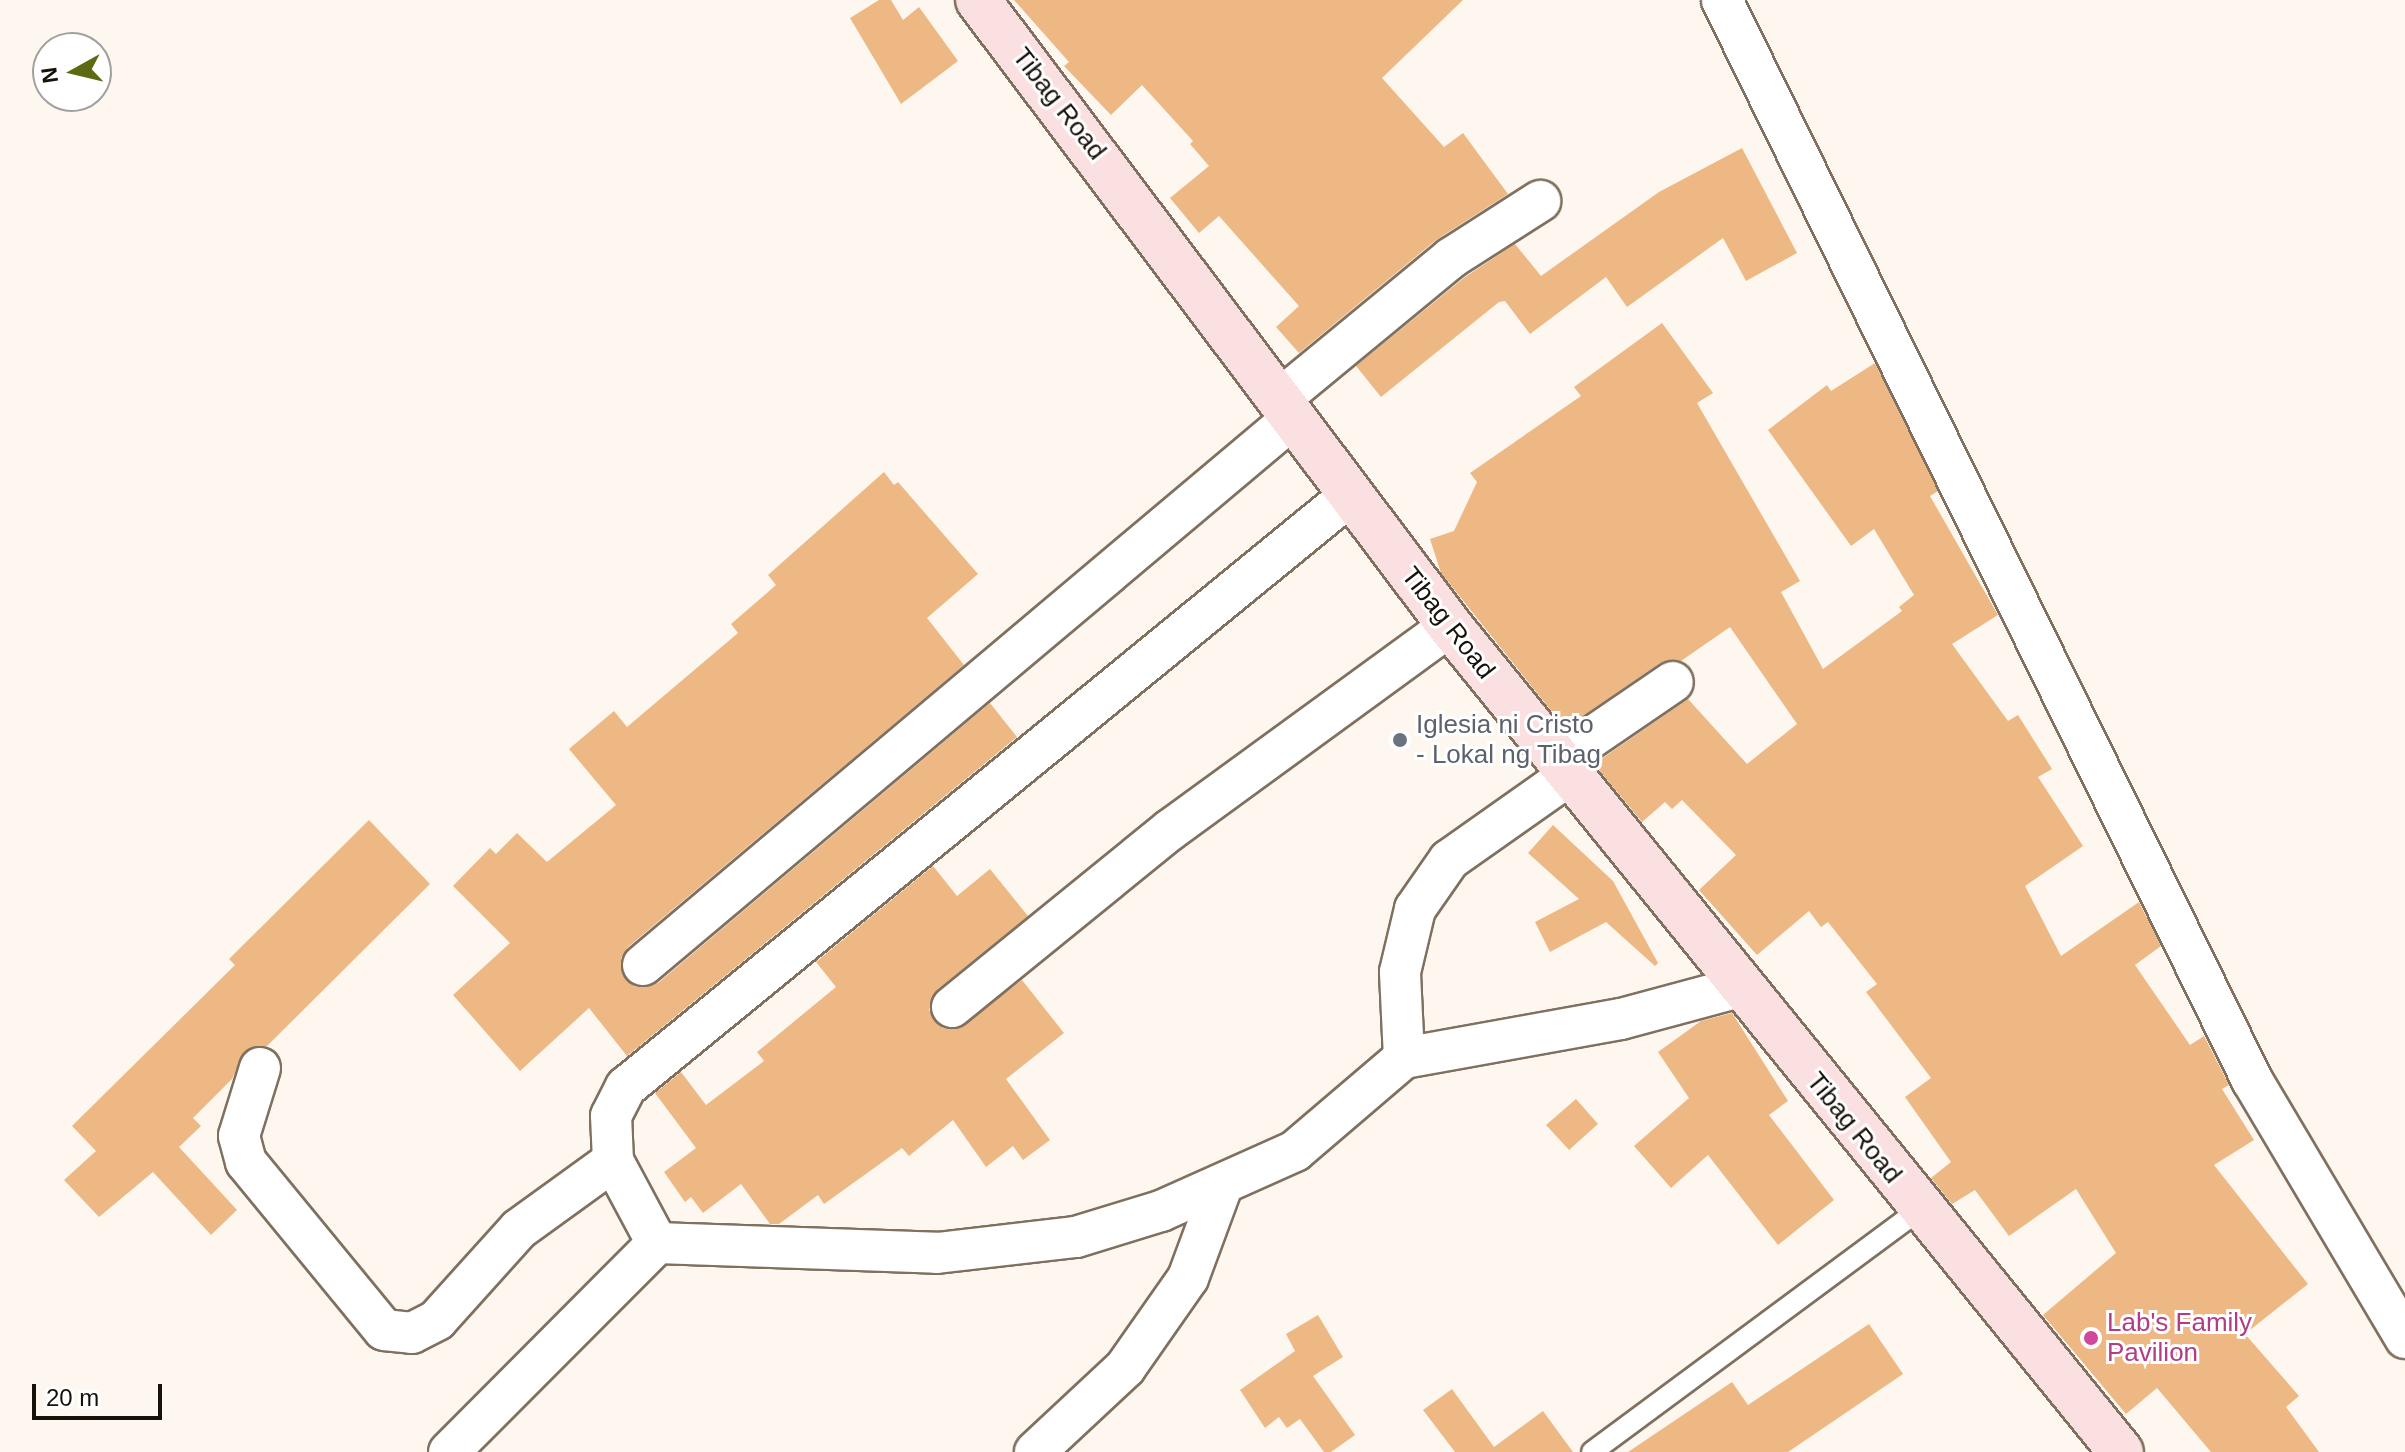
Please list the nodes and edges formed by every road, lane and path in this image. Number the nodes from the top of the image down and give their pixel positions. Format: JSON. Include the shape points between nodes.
{"nodes":[{"id":1,"x":978,"y":0,"type":"edge"},
{"id":2,"x":1722,"y":0,"type":"edge"},
{"id":3,"x":1540,"y":201,"type":"dead end"},
{"id":4,"x":1287,"y":409,"type":"junction"},
{"id":5,"x":1349,"y":496,"type":"junction"},
{"id":6,"x":1450,"y":626,"type":"junction"},
{"id":7,"x":1673,"y":682,"type":"dead end"},
{"id":8,"x":1564,"y":767,"type":"junction"},
{"id":9,"x":643,"y":965,"type":"dead end"},
{"id":10,"x":1740,"y":987,"type":"junction"},
{"id":11,"x":952,"y":1007,"type":"dead end"},
{"id":12,"x":1404,"y":1058,"type":"junction"},
{"id":13,"x":260,"y":1068,"type":"dead end"},
{"id":14,"x":613,"y":1161,"type":"junction"},
{"id":15,"x":1222,"y":1186,"type":"junction"},
{"id":16,"x":1920,"y":1209,"type":"junction"},
{"id":17,"x":657,"y":1243,"type":"junction"},
{"id":18,"x":2405,"y":1338,"type":"edge"},
{"id":19,"x":449,"y":1452,"type":"edge"},
{"id":20,"x":1035,"y":1452,"type":"edge"},
{"id":21,"x":1592,"y":1452,"type":"edge"},
{"id":22,"x":2121,"y":1452,"type":"edge"}],
"edges":[{"from":1,"to":4,"type":"street","name":"Tibag Road"},
{"from":2,"to":18,"type":"street","via":[[2252,1080]]},
{"from":3,"to":4,"type":"street","via":[[1440,267]]},
{"from":4,"to":5,"type":"street","name":"Tibag Road"},
{"from":4,"to":9,"type":"street"},
{"from":5,"to":6,"type":"street","name":"Tibag Road"},
{"from":5,"to":14,"type":"street","via":[[626,1087],[611,1116]]},
{"from":6,"to":8,"type":"street","name":"Tibag Road"},
{"from":6,"to":11,"type":"street","via":[[1170,830]]},
{"from":7,"to":8,"type":"street"},
{"from":8,"to":10,"type":"street","name":"Tibag Road"},
{"from":8,"to":12,"type":"street","via":[[1449,860],[1415,909],[1400,972]]},
{"from":10,"to":12,"type":"street","via":[[1621,1019]]},
{"from":10,"to":16,"type":"street","name":"Tibag Road"},
{"from":12,"to":15,"type":"street","via":[[1295,1151]]},
{"from":13,"to":14,"type":"street","via":[[239,1136],[246,1162],[384,1330],[412,1333],[437,1320],[519,1229]]},
{"from":14,"to":17,"type":"street"},
{"from":15,"to":17,"type":"street","via":[[1076,1237],[937,1253]]},
{"from":15,"to":20,"type":"street","via":[[1188,1278],[1125,1368]]},
{"from":16,"to":21,"type":"lane"},
{"from":16,"to":22,"type":"street","name":"Tibag Road"},
{"from":17,"to":19,"type":"street"}]}
